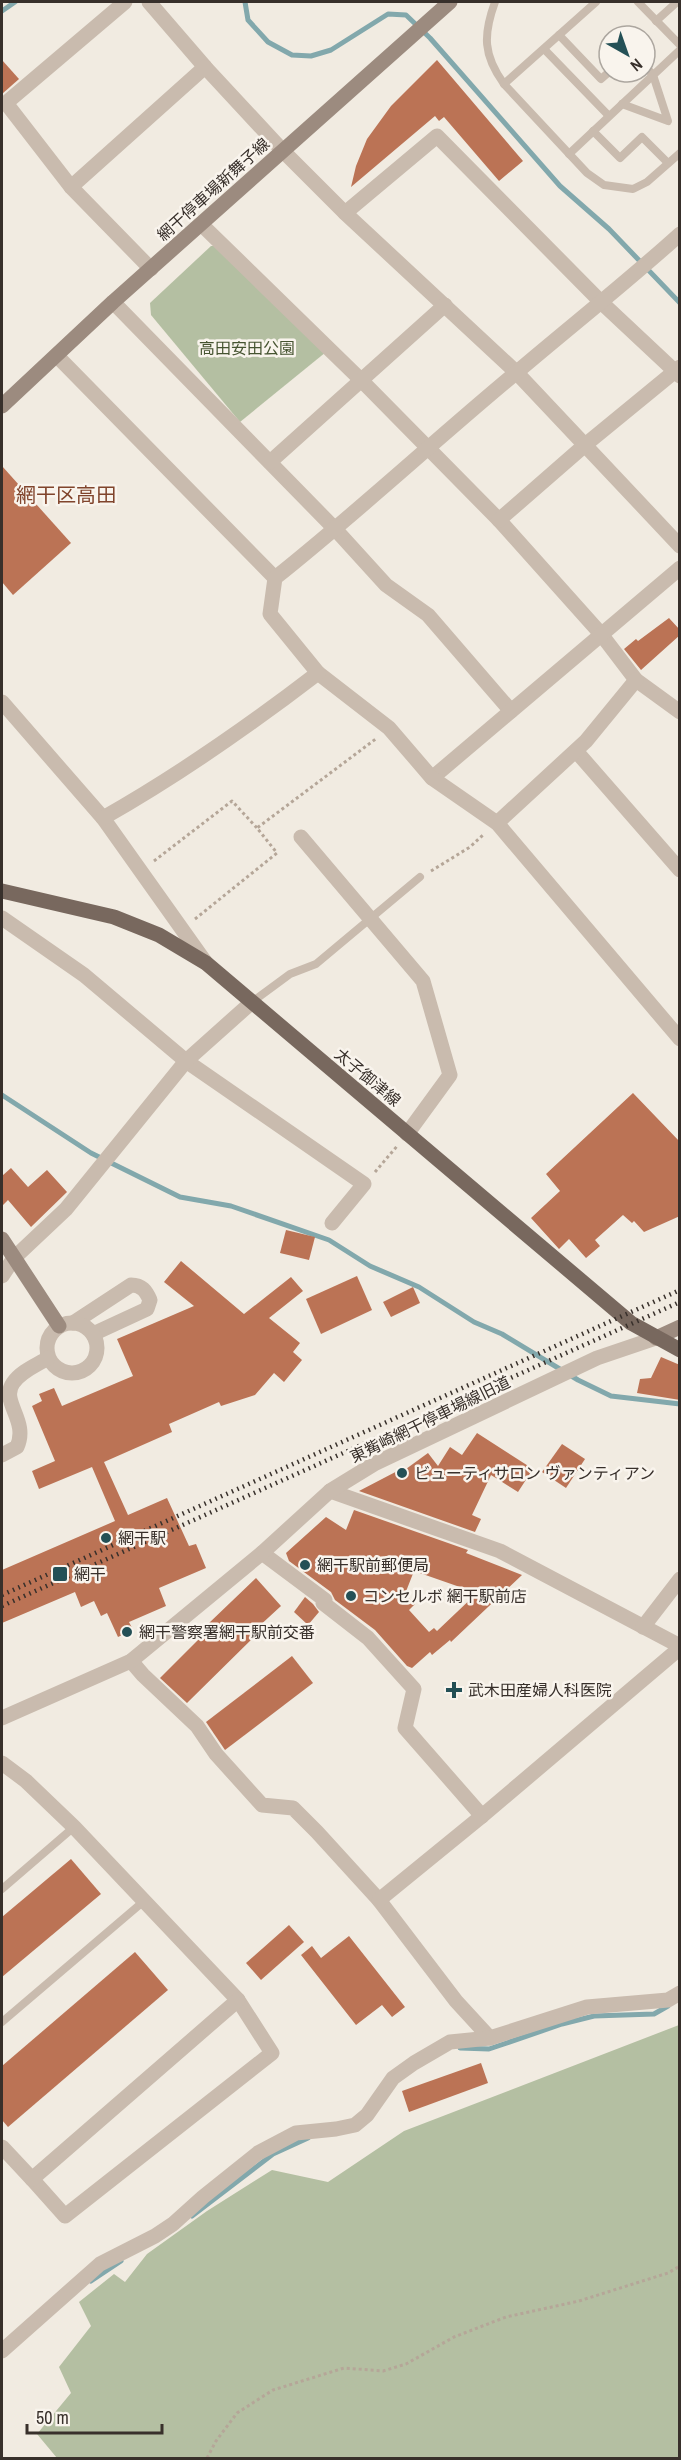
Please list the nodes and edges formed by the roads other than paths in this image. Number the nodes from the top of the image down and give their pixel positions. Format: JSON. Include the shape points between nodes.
{"nodes":[{"id":1,"x":125,"y":2,"type":"edge"},
{"id":2,"x":149,"y":2,"type":"edge"},
{"id":3,"x":450,"y":2,"type":"edge"},
{"id":4,"x":495,"y":2,"type":"edge"},
{"id":5,"x":596,"y":2,"type":"edge"},
{"id":6,"x":638,"y":2,"type":"edge"},
{"id":7,"x":677,"y":2,"type":"edge"},
{"id":8,"x":656,"y":21,"type":"junction"},
{"id":9,"x":558,"y":35,"type":"junction"},
{"id":10,"x":680,"y":45,"type":"edge"},
{"id":11,"x":543,"y":49,"type":"junction"},
{"id":12,"x":680,"y":50,"type":"edge"},
{"id":13,"x":205,"y":67,"type":"junction"},
{"id":14,"x":657,"y":71,"type":"edge"},
{"id":15,"x":597,"y":75,"type":"edge"},
{"id":16,"x":504,"y":84,"type":"junction"},
{"id":17,"x":643,"y":84,"type":"edge"},
{"id":18,"x":656,"y":84,"type":"edge"},
{"id":19,"x":622,"y":104,"type":"junction"},
{"id":20,"x":609,"y":116,"type":"junction"},
{"id":21,"x":593,"y":131,"type":"junction"},
{"id":22,"x":283,"y":151,"type":"junction"},
{"id":23,"x":680,"y":153,"type":"edge"},
{"id":24,"x":569,"y":154,"type":"junction"},
{"id":25,"x":668,"y":163,"type":"junction"},
{"id":26,"x":71,"y":187,"type":"junction"},
{"id":27,"x":345,"y":213,"type":"junction"},
{"id":28,"x":202,"y":225,"type":"junction"},
{"id":29,"x":680,"y":234,"type":"edge"},
{"id":30,"x":151,"y":269,"type":"junction"},
{"id":31,"x":114,"y":303,"type":"junction"},
{"id":32,"x":602,"y":303,"type":"junction"},
{"id":33,"x":445,"y":305,"type":"junction"},
{"id":34,"x":57,"y":356,"type":"junction"},
{"id":35,"x":516,"y":372,"type":"junction"},
{"id":36,"x":678,"y":372,"type":"edge"},
{"id":37,"x":361,"y":380,"type":"junction"},
{"id":38,"x":2,"y":406,"type":"edge"},
{"id":39,"x":585,"y":445,"type":"junction"},
{"id":40,"x":428,"y":449,"type":"junction"},
{"id":41,"x":270,"y":462,"type":"junction"},
{"id":42,"x":499,"y":520,"type":"junction"},
{"id":43,"x":336,"y":530,"type":"junction"},
{"id":44,"x":680,"y":546,"type":"edge"},
{"id":45,"x":680,"y":568,"type":"edge"},
{"id":46,"x":274,"y":579,"type":"junction"},
{"id":47,"x":601,"y":634,"type":"junction"},
{"id":48,"x":318,"y":672,"type":"junction"},
{"id":49,"x":636,"y":680,"type":"junction"},
{"id":50,"x":2,"y":702,"type":"edge"},
{"id":51,"x":511,"y":711,"type":"junction"},
{"id":52,"x":680,"y":712,"type":"edge"},
{"id":53,"x":576,"y":751,"type":"junction"},
{"id":54,"x":432,"y":778,"type":"junction"},
{"id":55,"x":103,"y":818,"type":"junction"},
{"id":56,"x":496,"y":823,"type":"junction"},
{"id":57,"x":301,"y":837,"type":"dead end"},
{"id":58,"x":680,"y":870,"type":"edge"},
{"id":59,"x":420,"y":877,"type":"road end"},
{"id":60,"x":2,"y":891,"type":"edge"},
{"id":61,"x":2,"y":918,"type":"edge"},
{"id":62,"x":370,"y":920,"type":"junction"},
{"id":63,"x":206,"y":963,"type":"junction"},
{"id":64,"x":252,"y":1002,"type":"junction"},
{"id":65,"x":680,"y":1039,"type":"edge"},
{"id":66,"x":186,"y":1061,"type":"junction"},
{"id":67,"x":407,"y":1134,"type":"junction"},
{"id":68,"x":332,"y":1223,"type":"dead end"},
{"id":69,"x":2,"y":1239,"type":"edge"},
{"id":70,"x":14,"y":1258,"type":"junction"},
{"id":71,"x":2,"y":1276,"type":"edge"},
{"id":72,"x":66,"y":1324,"type":"junction"},
{"id":73,"x":680,"y":1327,"type":"edge"},
{"id":74,"x":93,"y":1334,"type":"junction"},
{"id":75,"x":656,"y":1338,"type":"junction"},
{"id":76,"x":680,"y":1350,"type":"edge"},
{"id":77,"x":48,"y":1358,"type":"junction"},
{"id":78,"x":2,"y":1455,"type":"edge"},
{"id":79,"x":330,"y":1491,"type":"junction"},
{"id":80,"x":262,"y":1553,"type":"junction"},
{"id":81,"x":680,"y":1579,"type":"edge"},
{"id":82,"x":643,"y":1628,"type":"junction"},
{"id":83,"x":680,"y":1647,"type":"edge"},
{"id":84,"x":131,"y":1661,"type":"junction"},
{"id":85,"x":2,"y":1718,"type":"edge"},
{"id":86,"x":2,"y":1763,"type":"edge"},
{"id":87,"x":482,"y":1816,"type":"junction"},
{"id":88,"x":74,"y":1827,"type":"junction"},
{"id":89,"x":2,"y":1889,"type":"edge"},
{"id":90,"x":379,"y":1900,"type":"junction"},
{"id":91,"x":144,"y":1901,"type":"junction"},
{"id":92,"x":680,"y":1993,"type":"edge"},
{"id":93,"x":238,"y":2000,"type":"junction"},
{"id":94,"x":2,"y":2022,"type":"edge"},
{"id":95,"x":490,"y":2038,"type":"junction"},
{"id":96,"x":2,"y":2147,"type":"edge"},
{"id":97,"x":33,"y":2180,"type":"junction"},
{"id":98,"x":4,"y":2344,"type":"edge"}],
"edges":[{"from":1,"to":26,"type":"street","via":[[6,104]]},
{"from":2,"to":13,"type":"street"},
{"from":3,"to":22,"type":"main road","name":"網干停車場新舞子線"},
{"from":4,"to":16,"type":"lane","via":[[486,40],[489,59]]},
{"from":5,"to":9,"type":"lane"},
{"from":6,"to":8,"type":"lane"},
{"from":7,"to":8,"type":"lane"},
{"from":8,"to":10,"type":"lane"},
{"from":9,"to":11,"type":"lane"},
{"from":9,"to":15,"type":"lane"},
{"from":11,"to":16,"type":"lane"},
{"from":11,"to":20,"type":"lane"},
{"from":12,"to":14,"type":"lane"},
{"from":13,"to":22,"type":"street"},
{"from":13,"to":26,"type":"street"},
{"from":16,"to":24,"type":"lane"},
{"from":17,"to":19,"type":"lane"},
{"from":18,"to":19,"type":"lane","via":[[668,122]]},
{"from":19,"to":20,"type":"lane"},
{"from":20,"to":21,"type":"lane"},
{"from":21,"to":24,"type":"lane"},
{"from":21,"to":25,"type":"lane","via":[[620,158],[642,137]]},
{"from":22,"to":27,"type":"street"},
{"from":22,"to":28,"type":"main road","name":"網干停車場新舞子線"},
{"from":23,"to":25,"type":"lane"},
{"from":24,"to":25,"type":"lane","via":[[604,185],[633,189]]},
{"from":26,"to":30,"type":"street"},
{"from":27,"to":32,"type":"street","via":[[437,136]]},
{"from":27,"to":33,"type":"street"},
{"from":28,"to":30,"type":"main road","name":"網干停車場新舞子線"},
{"from":28,"to":37,"type":"street"},
{"from":29,"to":32,"type":"street"},
{"from":30,"to":31,"type":"main road","name":"網干停車場新舞子線"},
{"from":31,"to":34,"type":"main road","name":"網干停車場新舞子線"},
{"from":31,"to":41,"type":"street"},
{"from":32,"to":35,"type":"street"},
{"from":32,"to":36,"type":"street"},
{"from":33,"to":35,"type":"street"},
{"from":33,"to":37,"type":"street"},
{"from":34,"to":38,"type":"main road","name":"網干停車場新舞子線"},
{"from":34,"to":46,"type":"street"},
{"from":35,"to":39,"type":"street"},
{"from":35,"to":40,"type":"street"},
{"from":36,"to":39,"type":"street"},
{"from":37,"to":40,"type":"street"},
{"from":37,"to":41,"type":"street"},
{"from":39,"to":42,"type":"street"},
{"from":39,"to":44,"type":"street"},
{"from":40,"to":42,"type":"street"},
{"from":40,"to":43,"type":"street"},
{"from":41,"to":43,"type":"street"},
{"from":42,"to":47,"type":"street"},
{"from":43,"to":46,"type":"street"},
{"from":43,"to":51,"type":"street","via":[[386,585],[428,615]]},
{"from":45,"to":47,"type":"street"},
{"from":46,"to":48,"type":"street","via":[[270,614]]},
{"from":47,"to":49,"type":"street"},
{"from":47,"to":51,"type":"street"},
{"from":48,"to":54,"type":"street","via":[[389,729]]},
{"from":48,"to":55,"type":"street","via":[[247,728]]},
{"from":49,"to":52,"type":"street"},
{"from":49,"to":53,"type":"street"},
{"from":50,"to":55,"type":"street"},
{"from":51,"to":54,"type":"street"},
{"from":53,"to":56,"type":"street"},
{"from":53,"to":58,"type":"street"},
{"from":54,"to":56,"type":"street"},
{"from":55,"to":63,"type":"street"},
{"from":56,"to":65,"type":"street"},
{"from":57,"to":62,"type":"street"},
{"from":59,"to":62,"type":"lane"},
{"from":60,"to":63,"type":"main road","name":"太子御津線","via":[[114,916],[159,935]]},
{"from":61,"to":66,"type":"street","via":[[84,975]]},
{"from":62,"to":64,"type":"lane","via":[[316,964],[290,974]]},
{"from":62,"to":67,"type":"street","via":[[423,981],[450,1074]]},
{"from":63,"to":64,"type":"main road","name":"太子御津線"},
{"from":64,"to":66,"type":"street"},
{"from":64,"to":67,"type":"main road","name":"太子御津線"},
{"from":66,"to":68,"type":"street","via":[[364,1184]]},
{"from":66,"to":70,"type":"street","via":[[66,1209]]},
{"from":67,"to":75,"type":"main road","name":"太子御津線","via":[[631,1323]]},
{"from":69,"to":70,"type":"main road"},
{"from":70,"to":71,"type":"street"},
{"from":70,"to":72,"type":"main road"},
{"from":72,"to":74,"type":"street","via":[[87,1328]]},
{"from":72,"to":74,"type":"street","via":[[131,1286],[145,1290],[150,1300],[147,1309]]},
{"from":72,"to":77,"type":"street","via":[[49,1336]]},
{"from":73,"to":75,"type":"main road"},
{"from":74,"to":77,"type":"street","via":[[95,1358],[84,1370],[60,1370]]},
{"from":75,"to":76,"type":"main road","name":"太子御津線"},
{"from":75,"to":79,"type":"street","name":"東觜崎網干停車場線旧道","via":[[597,1358],[374,1464]]},
{"from":77,"to":78,"type":"street","via":[[12,1384],[10,1398],[22,1437],[17,1447]]},
{"from":79,"to":80,"type":"street","name":"東觜崎網干停車場線旧道"},
{"from":79,"to":82,"type":"street","via":[[500,1551]]},
{"from":80,"to":84,"type":"street","name":"東觜崎網干停車場線旧道"},
{"from":80,"to":87,"type":"street","via":[[368,1638],[414,1689],[405,1728]]},
{"from":81,"to":82,"type":"street"},
{"from":82,"to":83,"type":"street"},
{"from":83,"to":87,"type":"street"},
{"from":84,"to":85,"type":"street","name":"東觜崎網干停車場線旧道"},
{"from":84,"to":90,"type":"street","via":[[197,1726],[216,1754],[262,1805],[293,1808]]},
{"from":86,"to":88,"type":"street"},
{"from":87,"to":90,"type":"street"},
{"from":88,"to":89,"type":"lane"},
{"from":88,"to":91,"type":"street"},
{"from":90,"to":95,"type":"street","via":[[456,2001]]},
{"from":91,"to":93,"type":"street"},
{"from":91,"to":94,"type":"lane"},
{"from":92,"to":95,"type":"street","via":[[669,2000],[587,2007]]},
{"from":93,"to":97,"type":"street"},
{"from":93,"to":97,"type":"street","via":[[272,2053],[66,2216]]},
{"from":95,"to":98,"type":"street","via":[[450,2042],[414,2063],[393,2078],[367,2115],[355,2124],[296,2133],[258,2153],[173,2224],[100,2264]]},
{"from":96,"to":97,"type":"street"}]}
